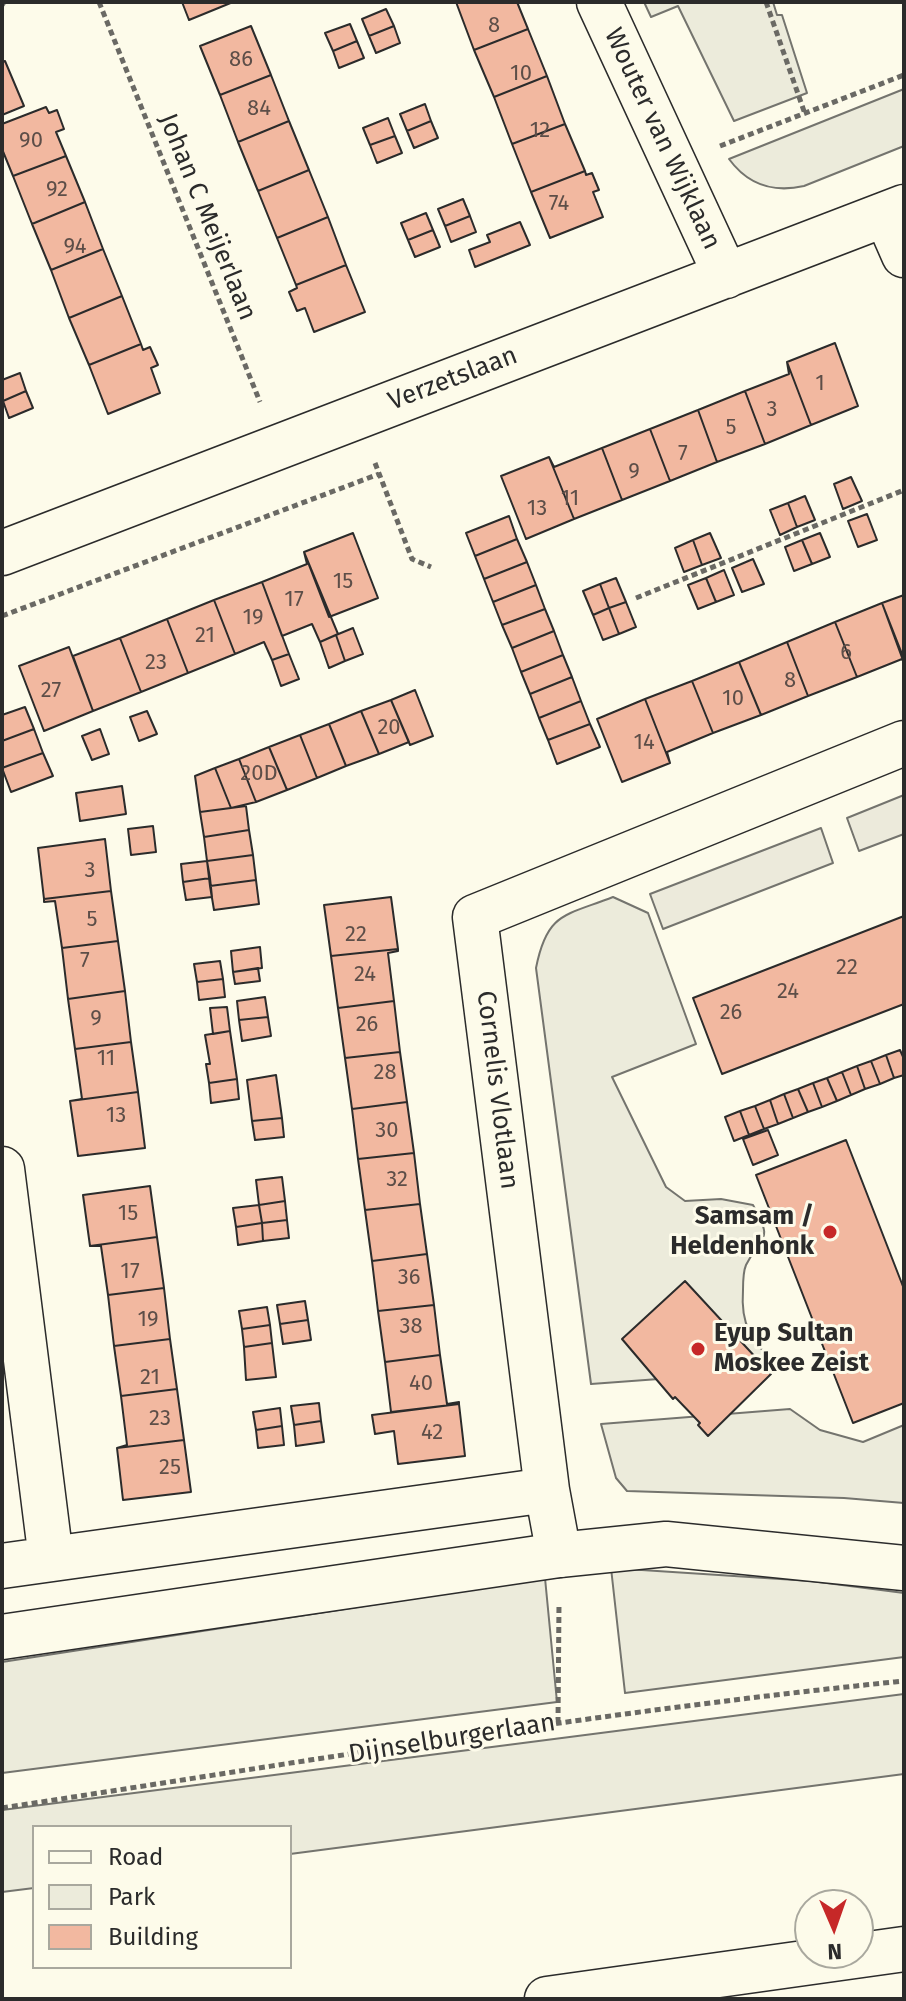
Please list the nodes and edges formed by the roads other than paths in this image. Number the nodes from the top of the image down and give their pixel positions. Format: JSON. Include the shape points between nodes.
{"nodes":[{"id":1,"x":599,"y":2,"type":"edge"},
{"id":2,"x":895,"y":210,"type":"edge"},
{"id":3,"x":904,"y":255,"type":"edge"},
{"id":4,"x":726,"y":276,"type":"junction"},
{"id":5,"x":2,"y":553,"type":"edge"},
{"id":6,"x":904,"y":743,"type":"edge"},
{"id":7,"x":2,"y":1169,"type":"edge"},
{"id":8,"x":547,"y":1490,"type":"junction"},
{"id":9,"x":559,"y":1555,"type":"junction"},
{"id":10,"x":51,"y":1559,"type":"junction"},
{"id":11,"x":2,"y":1566,"type":"edge"},
{"id":12,"x":904,"y":1568,"type":"edge"},
{"id":13,"x":2,"y":1637,"type":"edge"},
{"id":14,"x":904,"y":1949,"type":"edge"},
{"id":15,"x":547,"y":1999,"type":"edge"}],
"edges":[{"from":1,"to":4,"type":"main road","name":"Wouter van Wijklaan"},
{"from":2,"to":3,"type":"main road"},
{"from":2,"to":4,"type":"main road","name":"Verzetslaan"},
{"from":4,"to":5,"type":"main road","name":"Verzetslaan"},
{"from":6,"to":8,"type":"main road","name":"Cornelis Vlotlaan","via":[[475,917]]},
{"from":7,"to":10,"type":"main road"},
{"from":8,"to":9,"type":"main road","name":"Cornelis Vlotlaan"},
{"from":8,"to":10,"type":"main road"},
{"from":9,"to":12,"type":"main road","via":[[666,1544]]},
{"from":9,"to":13,"type":"main road"},
{"from":10,"to":11,"type":"main road"},
{"from":14,"to":15,"type":"main road"}]}
